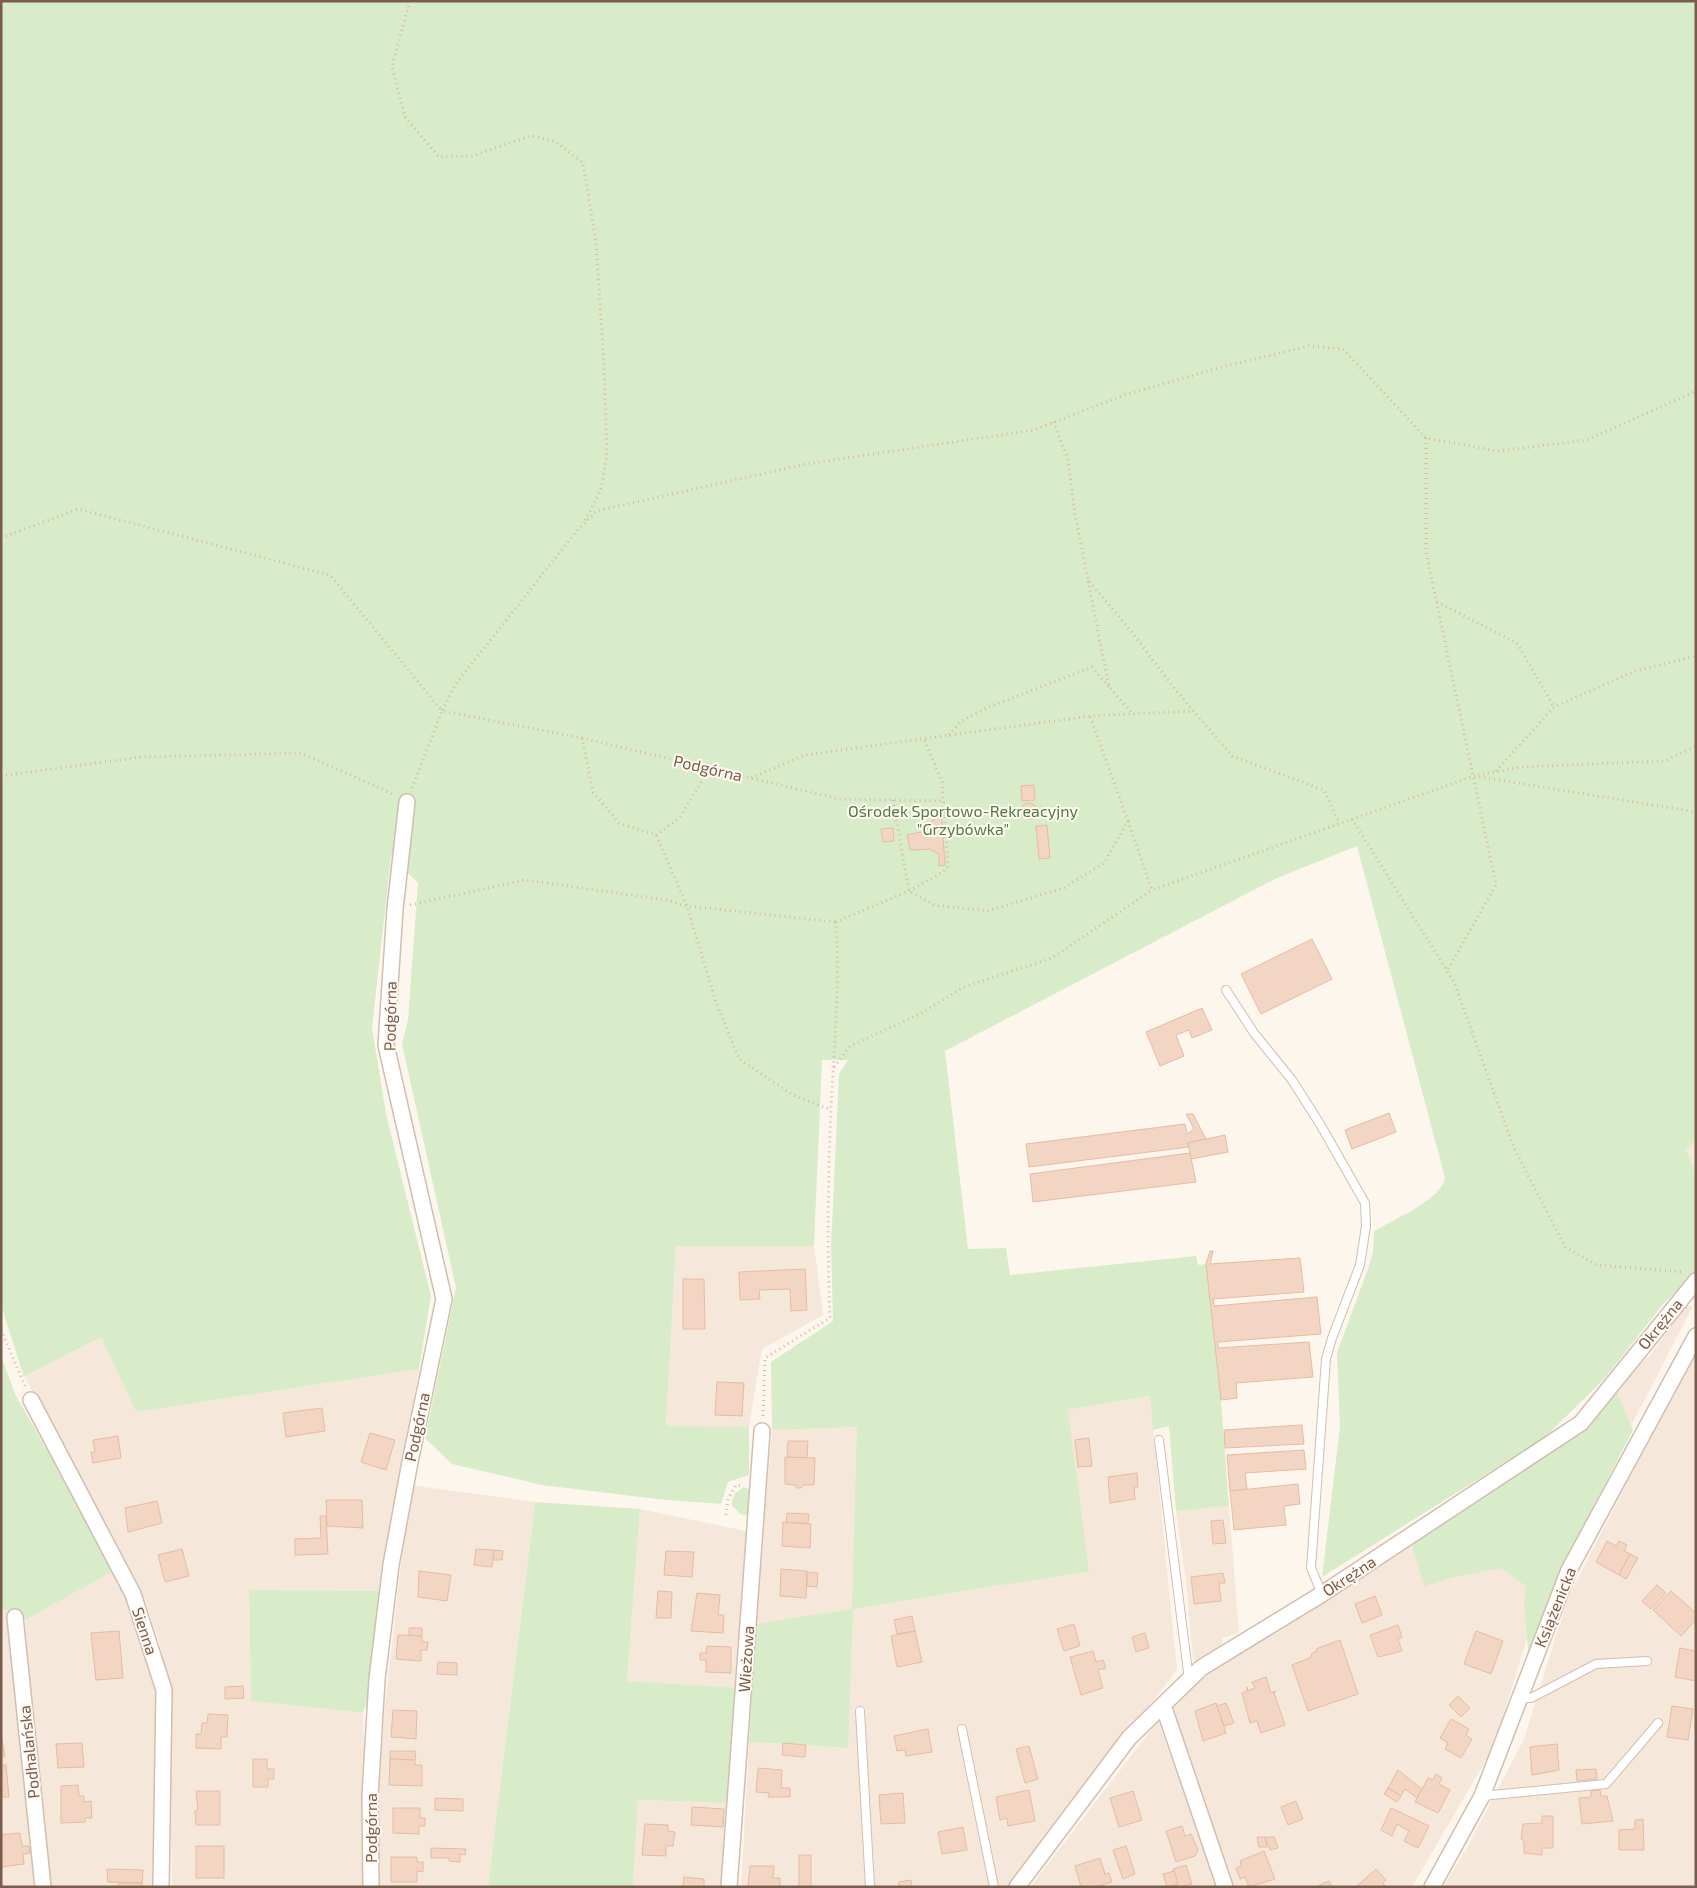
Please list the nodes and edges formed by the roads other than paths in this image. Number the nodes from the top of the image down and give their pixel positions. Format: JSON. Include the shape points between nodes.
{"nodes":[{"id":1,"x":407,"y":802,"type":"road end"},
{"id":2,"x":1226,"y":990,"type":"dead end"},
{"id":3,"x":1691,"y":1277,"type":"edge"},
{"id":4,"x":1696,"y":1336,"type":"edge"},
{"id":5,"x":32,"y":1400,"type":"road end"},
{"id":6,"x":762,"y":1431,"type":"road end"},
{"id":7,"x":1159,"y":1440,"type":"dead end"},
{"id":8,"x":1322,"y":1594,"type":"junction"},
{"id":9,"x":15,"y":1617,"type":"dead end"},
{"id":10,"x":1647,"y":1661,"type":"dead end"},
{"id":11,"x":1189,"y":1680,"type":"junction"},
{"id":12,"x":1519,"y":1698,"type":"junction"},
{"id":13,"x":1163,"y":1705,"type":"junction"},
{"id":14,"x":860,"y":1711,"type":"dead end"},
{"id":15,"x":1658,"y":1723,"type":"dead end"},
{"id":16,"x":962,"y":1729,"type":"dead end"},
{"id":17,"x":1482,"y":1796,"type":"junction"},
{"id":18,"x":43,"y":1887,"type":"edge"},
{"id":19,"x":162,"y":1887,"type":"edge"},
{"id":20,"x":371,"y":1887,"type":"edge"},
{"id":21,"x":728,"y":1887,"type":"edge"},
{"id":22,"x":870,"y":1887,"type":"edge"},
{"id":23,"x":994,"y":1887,"type":"edge"},
{"id":24,"x":1017,"y":1887,"type":"edge"},
{"id":25,"x":1226,"y":1887,"type":"edge"},
{"id":26,"x":1432,"y":1887,"type":"edge"}],
"edges":[{"from":1,"to":20,"type":"street","name":"Podgórna","via":[[395,909],[386,1045],[444,1300],[396,1537],[377,1679],[370,1796]]},
{"from":2,"to":8,"type":"lane","via":[[1254,1033],[1292,1080],[1365,1203],[1366,1226],[1360,1265],[1326,1359],[1311,1568]]},
{"from":3,"to":8,"type":"street","name":"Okrężna","via":[[1581,1423]]},
{"from":4,"to":12,"type":"street","name":"Książenicka","via":[[1569,1570]]},
{"from":5,"to":19,"type":"street","name":"Sienna","via":[[133,1594],[164,1690]]},
{"from":6,"to":21,"type":"street","name":"Wieżowa"},
{"from":7,"to":11,"type":"lane"},
{"from":8,"to":11,"type":"street","name":"Okrężna","via":[[1201,1668]]},
{"from":9,"to":18,"type":"street","name":"Podhalańska"},
{"from":10,"to":12,"type":"lane","via":[[1596,1664],[1531,1698]]},
{"from":11,"to":13,"type":"street","name":"Okrężna"},
{"from":12,"to":17,"type":"street","name":"Książenicka"},
{"from":13,"to":24,"type":"street","name":"Okrężna","via":[[1129,1738]]},
{"from":13,"to":25,"type":"street"},
{"from":14,"to":22,"type":"lane"},
{"from":15,"to":17,"type":"lane","via":[[1606,1784]]},
{"from":16,"to":23,"type":"lane"},
{"from":17,"to":26,"type":"street","name":"Książenicka"}]}
